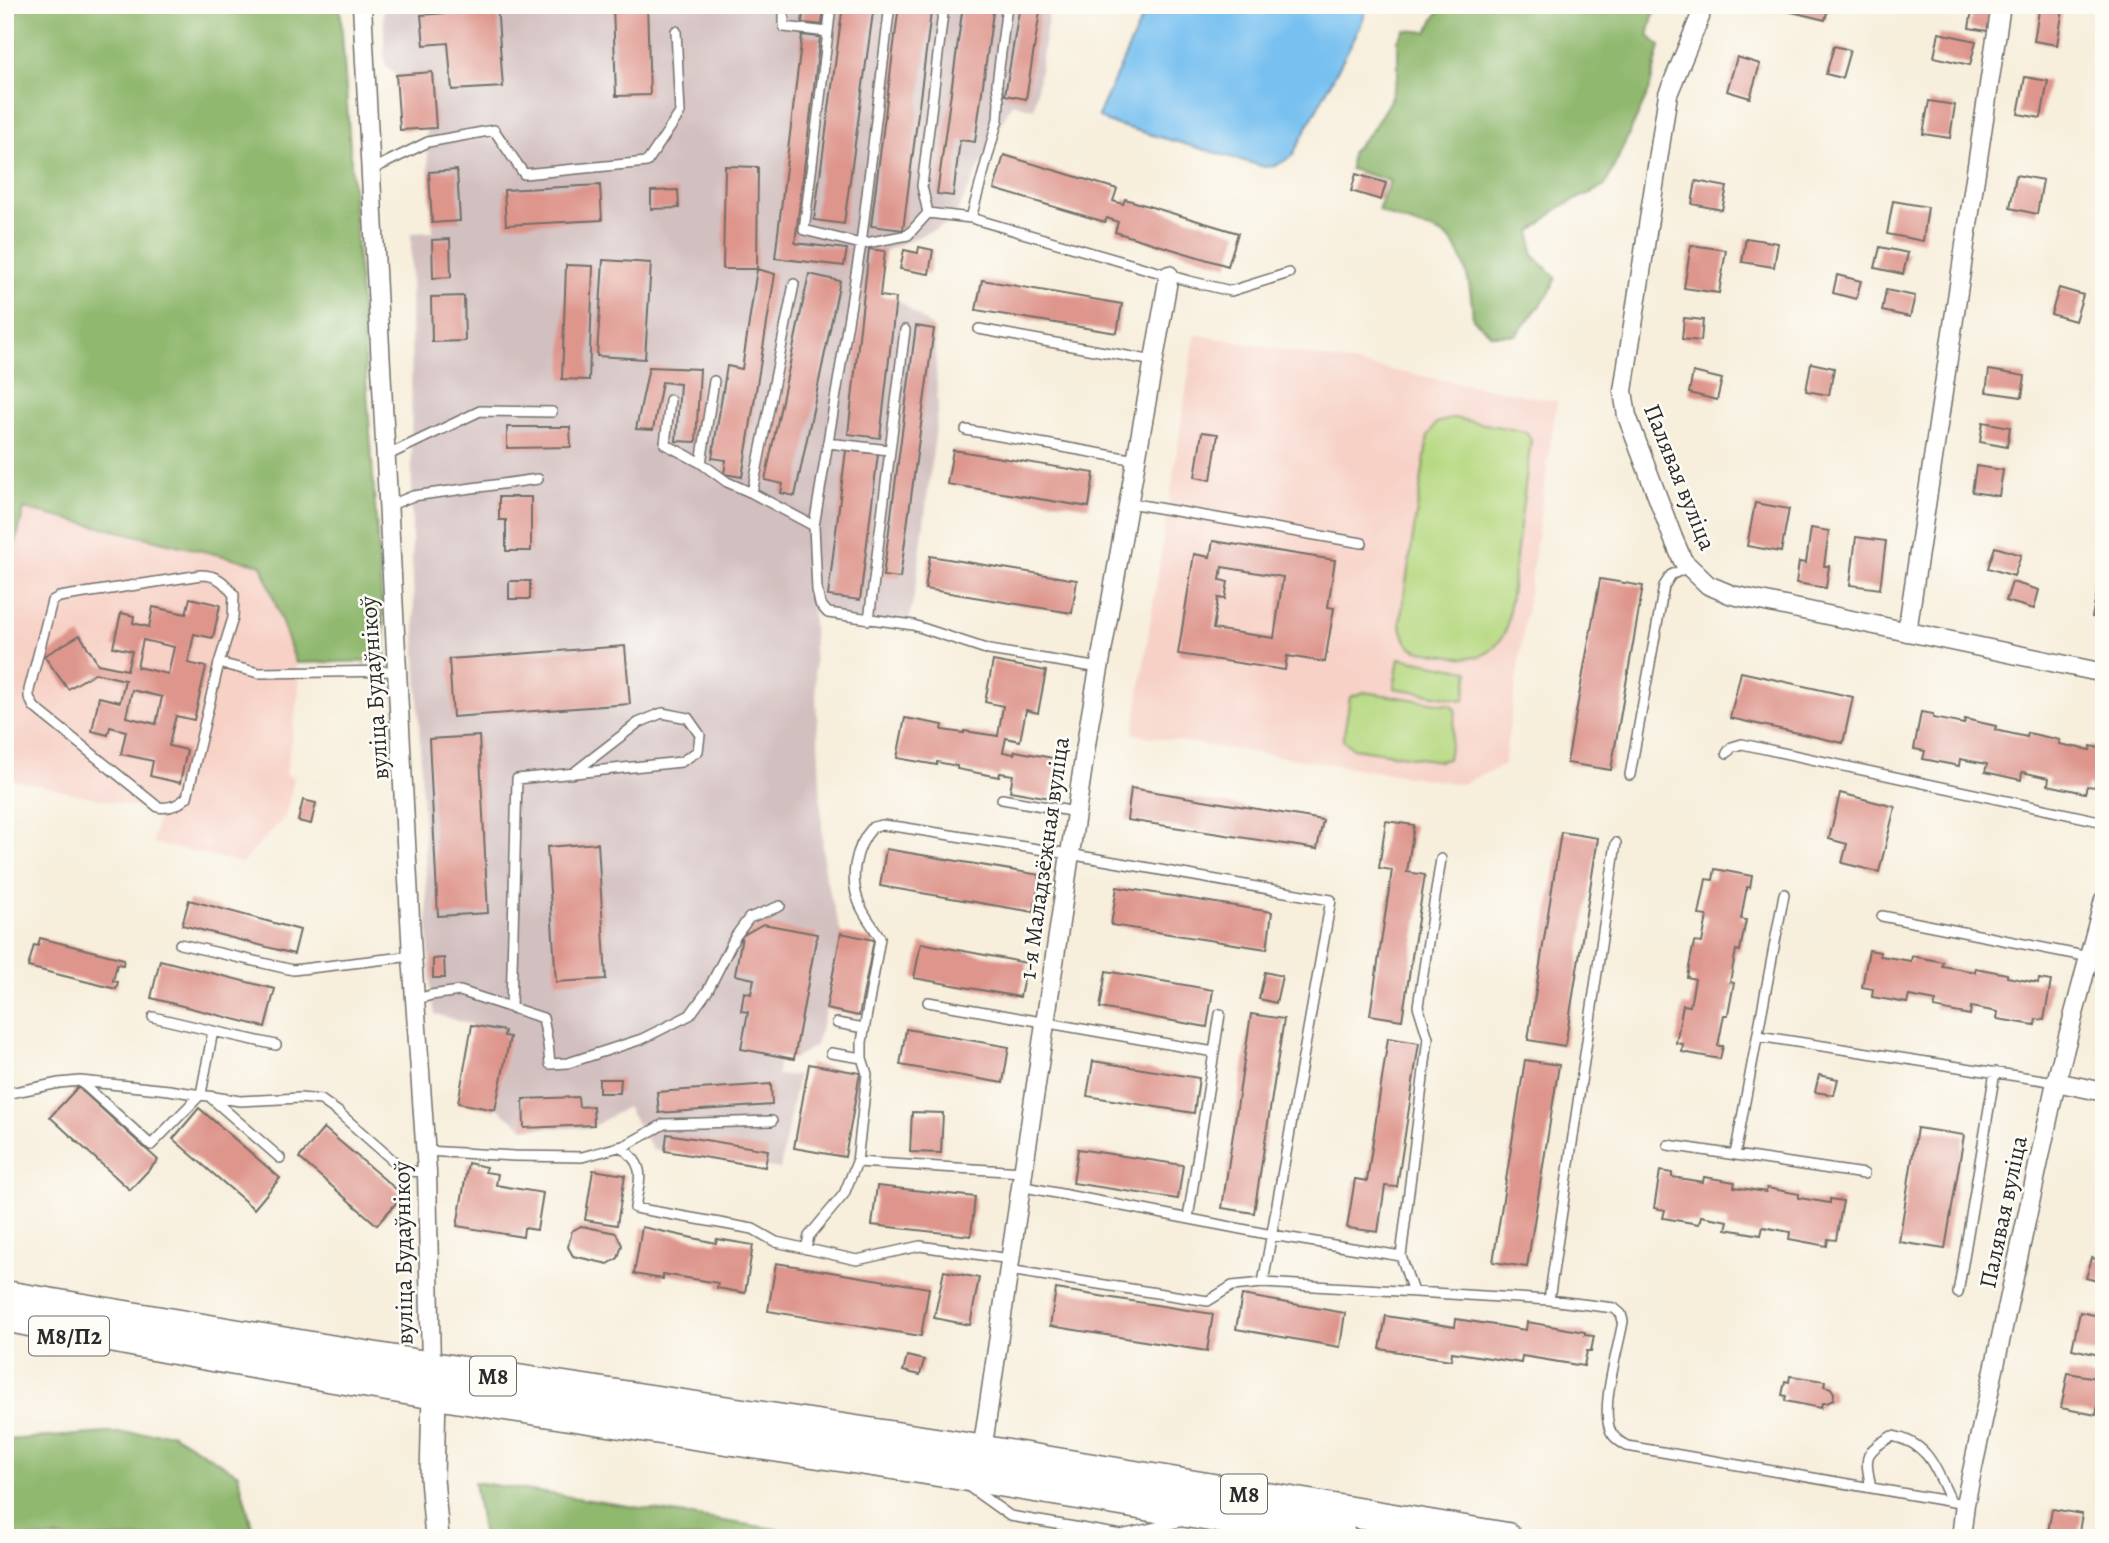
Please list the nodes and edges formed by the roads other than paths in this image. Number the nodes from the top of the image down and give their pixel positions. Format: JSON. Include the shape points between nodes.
{"nodes":[{"id":1,"x":362,"y":5,"type":"edge"},
{"id":2,"x":785,"y":5,"type":"edge"},
{"id":3,"x":831,"y":5,"type":"edge"},
{"id":4,"x":890,"y":5,"type":"edge"},
{"id":5,"x":944,"y":5,"type":"edge"},
{"id":6,"x":1007,"y":5,"type":"edge"},
{"id":7,"x":2000,"y":5,"type":"edge"},
{"id":8,"x":1700,"y":17,"type":"dead end"},
{"id":9,"x":676,"y":31,"type":"dead end"},
{"id":10,"x":828,"y":32,"type":"junction"},
{"id":11,"x":371,"y":170,"type":"junction"},
{"id":12,"x":928,"y":213,"type":"junction"},
{"id":13,"x":971,"y":218,"type":"junction"},
{"id":14,"x":861,"y":244,"type":"junction"},
{"id":15,"x":1289,"y":273,"type":"dead end"},
{"id":16,"x":1169,"y":275,"type":"junction"},
{"id":17,"x":794,"y":284,"type":"dead end"},
{"id":18,"x":979,"y":329,"type":"dead end"},
{"id":19,"x":905,"y":330,"type":"dead end"},
{"id":20,"x":1154,"y":361,"type":"junction"},
{"id":21,"x":714,"y":381,"type":"dead end"},
{"id":22,"x":670,"y":400,"type":"dead end"},
{"id":23,"x":552,"y":412,"type":"dead end"},
{"id":24,"x":966,"y":430,"type":"dead end"},
{"id":25,"x":828,"y":443,"type":"junction"},
{"id":26,"x":889,"y":450,"type":"junction"},
{"id":27,"x":386,"y":456,"type":"junction"},
{"id":28,"x":1136,"y":460,"type":"junction"},
{"id":29,"x":701,"y":463,"type":"junction"},
{"id":30,"x":538,"y":479,"type":"dead end"},
{"id":31,"x":752,"y":493,"type":"junction"},
{"id":32,"x":1129,"y":503,"type":"junction"},
{"id":33,"x":388,"y":506,"type":"junction"},
{"id":34,"x":814,"y":526,"type":"junction"},
{"id":35,"x":1362,"y":543,"type":"dead end"},
{"id":36,"x":1688,"y":567,"type":"junction"},
{"id":37,"x":869,"y":620,"type":"junction"},
{"id":38,"x":1907,"y":632,"type":"junction"},
{"id":39,"x":219,"y":663,"type":"junction"},
{"id":40,"x":1100,"y":668,"type":"junction"},
{"id":41,"x":397,"y":671,"type":"junction"},
{"id":42,"x":2104,"y":673,"type":"edge"},
{"id":43,"x":1727,"y":753,"type":"dead end"},
{"id":44,"x":572,"y":774,"type":"junction"},
{"id":45,"x":1630,"y":775,"type":"dead end"},
{"id":46,"x":1002,"y":799,"type":"dead end"},
{"id":47,"x":1076,"y":812,"type":"junction"},
{"id":48,"x":2104,"y":822,"type":"edge"},
{"id":49,"x":1616,"y":843,"type":"dead end"},
{"id":50,"x":1069,"y":854,"type":"junction"},
{"id":51,"x":1441,"y":859,"type":"dead end"},
{"id":52,"x":1784,"y":894,"type":"dead end"},
{"id":53,"x":2104,"y":900,"type":"edge"},
{"id":54,"x":779,"y":906,"type":"dead end"},
{"id":55,"x":1882,"y":916,"type":"dead end"},
{"id":56,"x":180,"y":944,"type":"dead end"},
{"id":57,"x":412,"y":956,"type":"junction"},
{"id":58,"x":2089,"y":957,"type":"junction"},
{"id":59,"x":415,"y":1000,"type":"junction"},
{"id":60,"x":928,"y":1002,"type":"dead end"},
{"id":61,"x":511,"y":1007,"type":"junction"},
{"id":62,"x":1220,"y":1014,"type":"dead end"},
{"id":63,"x":153,"y":1017,"type":"dead end"},
{"id":64,"x":1045,"y":1021,"type":"junction"},
{"id":65,"x":837,"y":1023,"type":"dead end"},
{"id":66,"x":864,"y":1028,"type":"junction"},
{"id":67,"x":213,"y":1031,"type":"junction"},
{"id":68,"x":1758,"y":1036,"type":"junction"},
{"id":69,"x":276,"y":1045,"type":"dead end"},
{"id":70,"x":1214,"y":1052,"type":"junction"},
{"id":71,"x":831,"y":1053,"type":"dead end"},
{"id":72,"x":862,"y":1058,"type":"junction"},
{"id":73,"x":1995,"y":1072,"type":"junction"},
{"id":74,"x":80,"y":1081,"type":"junction"},
{"id":75,"x":2056,"y":1082,"type":"junction"},
{"id":76,"x":2104,"y":1092,"type":"edge"},
{"id":77,"x":5,"y":1094,"type":"edge"},
{"id":78,"x":205,"y":1095,"type":"junction"},
{"id":79,"x":772,"y":1121,"type":"dead end"},
{"id":80,"x":1668,"y":1145,"type":"dead end"},
{"id":81,"x":621,"y":1147,"type":"junction"},
{"id":82,"x":425,"y":1151,"type":"junction"},
{"id":83,"x":1735,"y":1155,"type":"junction"},
{"id":84,"x":279,"y":1158,"type":"dead end"},
{"id":85,"x":857,"y":1162,"type":"junction"},
{"id":86,"x":427,"y":1172,"type":"junction"},
{"id":87,"x":1864,"y":1174,"type":"dead end"},
{"id":88,"x":1022,"y":1179,"type":"junction"},
{"id":89,"x":1188,"y":1218,"type":"junction"},
{"id":90,"x":1272,"y":1235,"type":"junction"},
{"id":91,"x":806,"y":1249,"type":"junction"},
{"id":92,"x":1401,"y":1256,"type":"junction"},
{"id":93,"x":1009,"y":1264,"type":"junction"},
{"id":94,"x":1263,"y":1283,"type":"junction"},
{"id":95,"x":1413,"y":1292,"type":"junction"},
{"id":96,"x":1958,"y":1293,"type":"dead end"},
{"id":97,"x":5,"y":1296,"type":"edge"},
{"id":98,"x":1549,"y":1300,"type":"junction"},
{"id":99,"x":5,"y":1316,"type":"edge"},
{"id":100,"x":5,"y":1331,"type":"edge"},
{"id":101,"x":133,"y":1342,"type":"junction"},
{"id":102,"x":432,"y":1381,"type":"junction"},
{"id":103,"x":969,"y":1468,"type":"junction"},
{"id":104,"x":1871,"y":1488,"type":"junction"},
{"id":105,"x":1958,"y":1503,"type":"junction"},
{"id":106,"x":437,"y":1538,"type":"edge"},
{"id":107,"x":1342,"y":1538,"type":"edge"},
{"id":108,"x":1507,"y":1538,"type":"edge"},
{"id":109,"x":1961,"y":1538,"type":"edge"}],
"edges":[{"from":1,"to":11,"type":"street","name":"вуліца Будаўнікоў"},
{"from":2,"to":10,"type":"lane","via":[[784,27]]},
{"from":3,"to":10,"type":"lane"},
{"from":4,"to":14,"type":"lane"},
{"from":5,"to":12,"type":"lane","via":[[922,186]]},
{"from":6,"to":13,"type":"lane","via":[[998,119]]},
{"from":7,"to":38,"type":"street"},
{"from":8,"to":36,"type":"street","name":"Палявая вуліца","via":[[1668,94],[1623,391],[1627,416]]},
{"from":9,"to":11,"type":"lane","via":[[680,113],[647,162],[524,174],[494,130],[428,142]]},
{"from":10,"to":14,"type":"lane","via":[[804,230]]},
{"from":11,"to":27,"type":"street","name":"вуліца Будаўнікоў"},
{"from":12,"to":13,"type":"lane"},
{"from":12,"to":14,"type":"lane","via":[[908,234]]},
{"from":13,"to":16,"type":"lane"},
{"from":14,"to":25,"type":"lane"},
{"from":15,"to":16,"type":"lane","via":[[1231,291]]},
{"from":16,"to":20,"type":"street","name":"1-я Маладзёжная вуліца"},
{"from":17,"to":31,"type":"lane"},
{"from":18,"to":20,"type":"lane"},
{"from":19,"to":26,"type":"lane"},
{"from":20,"to":28,"type":"street","name":"1-я Маладзёжная вуліца"},
{"from":21,"to":29,"type":"lane"},
{"from":22,"to":29,"type":"lane","via":[[665,444]]},
{"from":23,"to":27,"type":"lane","via":[[480,411]]},
{"from":24,"to":28,"type":"lane"},
{"from":25,"to":26,"type":"lane"},
{"from":25,"to":34,"type":"lane"},
{"from":26,"to":37,"type":"lane"},
{"from":27,"to":33,"type":"street","name":"вуліца Будаўнікоў"},
{"from":28,"to":32,"type":"street","name":"1-я Маладзёжная вуліца"},
{"from":29,"to":31,"type":"lane"},
{"from":30,"to":33,"type":"lane","via":[[413,496]]},
{"from":31,"to":34,"type":"lane"},
{"from":32,"to":35,"type":"lane"},
{"from":32,"to":40,"type":"street","name":"1-я Маладзёжная вуліца"},
{"from":33,"to":41,"type":"street","name":"вуліца Будаўнікоў"},
{"from":34,"to":37,"type":"lane","via":[[820,604],[828,613]]},
{"from":36,"to":38,"type":"street","name":"Палявая вуліца","via":[[1707,585],[1732,595]]},
{"from":36,"to":45,"type":"lane","via":[[1671,575],[1664,586]]},
{"from":37,"to":40,"type":"lane","via":[[913,625],[989,650]]},
{"from":38,"to":42,"type":"street","name":"Палявая вуліца"},
{"from":39,"to":39,"type":"lane","via":[[187,797],[165,808],[34,707],[29,697],[52,601],[60,597],[211,575],[234,595],[233,618]]},
{"from":39,"to":41,"type":"lane","via":[[259,673]]},
{"from":40,"to":47,"type":"street","name":"1-я Маладзёжная вуліца"},
{"from":41,"to":57,"type":"street","name":"вуліца Будаўнікоў"},
{"from":43,"to":48,"type":"lane","via":[[1742,744]]},
{"from":44,"to":44,"type":"lane","via":[[681,762],[698,751],[700,735],[688,718],[662,713],[638,723]]},
{"from":44,"to":61,"type":"lane","via":[[517,779]]},
{"from":46,"to":47,"type":"lane"},
{"from":47,"to":50,"type":"street","name":"1-я Маладзёжная вуліца"},
{"from":49,"to":98,"type":"lane"},
{"from":50,"to":64,"type":"street","name":"1-я Маладзёжная вуліца"},
{"from":50,"to":66,"type":"lane","via":[[900,827],[873,827],[860,845],[855,876],[856,895],[880,938]]},
{"from":50,"to":90,"type":"lane","via":[[1331,900]]},
{"from":51,"to":92,"type":"lane","via":[[1418,1006],[1428,1038]]},
{"from":52,"to":68,"type":"lane"},
{"from":53,"to":58,"type":"street","name":"Палявая вуліца"},
{"from":54,"to":61,"type":"lane","via":[[749,918],[690,1015],[642,1039],[568,1063],[550,1064],[543,1018]]},
{"from":55,"to":58,"type":"lane"},
{"from":56,"to":57,"type":"lane","via":[[293,970]]},
{"from":57,"to":59,"type":"street","name":"вуліца Будаўнікоў"},
{"from":58,"to":75,"type":"street","name":"Палявая вуліца"},
{"from":59,"to":61,"type":"lane","via":[[460,991]]},
{"from":59,"to":82,"type":"street","name":"вуліца Будаўнікоў"},
{"from":60,"to":64,"type":"lane"},
{"from":62,"to":70,"type":"lane"},
{"from":63,"to":67,"type":"lane"},
{"from":64,"to":70,"type":"lane"},
{"from":64,"to":88,"type":"street","name":"1-я Маладзёжная вуліца"},
{"from":65,"to":66,"type":"lane"},
{"from":66,"to":72,"type":"lane"},
{"from":67,"to":69,"type":"lane"},
{"from":67,"to":78,"type":"lane"},
{"from":68,"to":73,"type":"lane"},
{"from":68,"to":83,"type":"lane"},
{"from":70,"to":89,"type":"lane"},
{"from":71,"to":72,"type":"lane"},
{"from":72,"to":85,"type":"lane","via":[[867,1074]]},
{"from":73,"to":75,"type":"lane"},
{"from":73,"to":96,"type":"lane"},
{"from":74,"to":77,"type":"lane"},
{"from":74,"to":78,"type":"lane"},
{"from":74,"to":78,"type":"lane","via":[[151,1145]]},
{"from":75,"to":76,"type":"street"},
{"from":75,"to":105,"type":"street","name":"Палявая вуліца"},
{"from":78,"to":84,"type":"lane"},
{"from":78,"to":86,"type":"lane","via":[[240,1101],[321,1100],[405,1171]]},
{"from":79,"to":81,"type":"lane","via":[[664,1124]]},
{"from":80,"to":83,"type":"lane"},
{"from":81,"to":82,"type":"lane","via":[[582,1157]]},
{"from":81,"to":91,"type":"lane","via":[[640,1169],[635,1208],[753,1229],[776,1242]]},
{"from":82,"to":86,"type":"street","name":"вуліца Будаўнікоў"},
{"from":83,"to":87,"type":"lane"},
{"from":85,"to":88,"type":"lane"},
{"from":85,"to":91,"type":"lane","via":[[844,1194],[809,1236]]},
{"from":86,"to":102,"type":"street","name":"вуліца Будаўнікоў"},
{"from":88,"to":89,"type":"lane"},
{"from":88,"to":93,"type":"street","name":"1-я Маладзёжная вуліца"},
{"from":89,"to":90,"type":"lane"},
{"from":90,"to":92,"type":"lane"},
{"from":90,"to":94,"type":"lane"},
{"from":91,"to":93,"type":"lane","via":[[857,1260],[920,1247]]},
{"from":92,"to":95,"type":"lane"},
{"from":93,"to":94,"type":"lane","via":[[1208,1301],[1232,1286]]},
{"from":93,"to":103,"type":"street","name":"1-я Маладзёжная вуліца"},
{"from":94,"to":95,"type":"lane"},
{"from":95,"to":98,"type":"lane"},
{"from":97,"to":102,"type":"highway","number":"М8"},
{"from":98,"to":104,"type":"lane","via":[[1614,1308],[1622,1314],[1607,1414],[1616,1440],[1627,1446]]},
{"from":99,"to":101,"type":"highway","number":"М8"},
{"from":100,"to":101,"type":"highway","number":"М8/П2"},
{"from":101,"to":102,"type":"highway","number":"М8"},
{"from":102,"to":103,"type":"highway","number":"М8"},
{"from":102,"to":106,"type":"street"},
{"from":103,"to":107,"type":"highway","number":"М8"},
{"from":103,"to":108,"type":"highway","number":"М8"},
{"from":104,"to":105,"type":"lane"},
{"from":104,"to":105,"type":"lane","via":[[1866,1461],[1872,1447],[1892,1436],[1906,1438],[1921,1447]]},
{"from":105,"to":109,"type":"street","name":"Палявая вуліца"}]}
